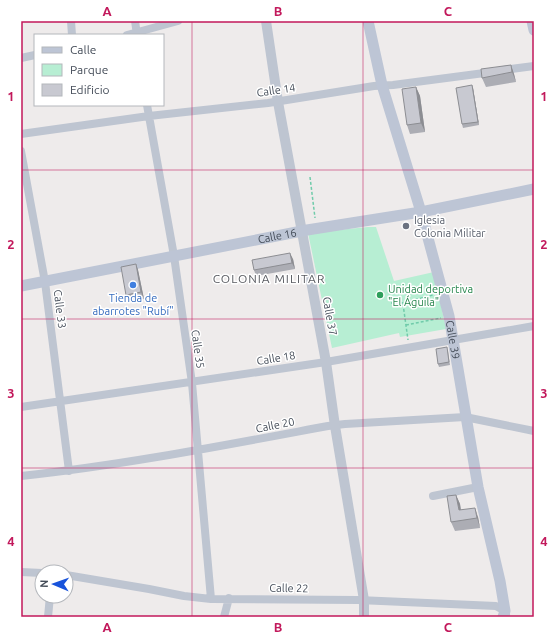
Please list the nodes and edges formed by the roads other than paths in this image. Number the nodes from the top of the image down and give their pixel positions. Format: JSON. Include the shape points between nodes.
{"nodes":[{"id":1,"x":71,"y":21,"type":"edge"},
{"id":2,"x":135,"y":21,"type":"edge"},
{"id":3,"x":178,"y":21,"type":"edge"},
{"id":4,"x":266,"y":21,"type":"edge"},
{"id":5,"x":368,"y":21,"type":"edge"},
{"id":6,"x":532,"y":21,"type":"edge"},
{"id":7,"x":534,"y":30,"type":"edge"},
{"id":8,"x":72,"y":34,"type":"edge"},
{"id":9,"x":137,"y":34,"type":"edge"},
{"id":10,"x":34,"y":55,"type":"edge"},
{"id":11,"x":21,"y":58,"type":"edge"},
{"id":12,"x":534,"y":66,"type":"edge"},
{"id":13,"x":382,"y":85,"type":"junction"},
{"id":14,"x":278,"y":102,"type":"junction"},
{"id":15,"x":147,"y":106,"type":"edge"},
{"id":16,"x":149,"y":116,"type":"junction"},
{"id":17,"x":21,"y":134,"type":"edge"},
{"id":18,"x":21,"y":151,"type":"edge"},
{"id":19,"x":534,"y":189,"type":"edge"},
{"id":20,"x":421,"y":212,"type":"junction"},
{"id":21,"x":303,"y":232,"type":"junction"},
{"id":22,"x":174,"y":256,"type":"junction"},
{"id":23,"x":45,"y":282,"type":"junction"},
{"id":24,"x":21,"y":286,"type":"edge"},
{"id":25,"x":534,"y":326,"type":"edge"},
{"id":26,"x":453,"y":340,"type":"junction"},
{"id":27,"x":326,"y":362,"type":"junction"},
{"id":28,"x":192,"y":382,"type":"junction"},
{"id":29,"x":61,"y":402,"type":"junction"},
{"id":30,"x":21,"y":407,"type":"edge"},
{"id":31,"x":465,"y":417,"type":"junction"},
{"id":32,"x":335,"y":426,"type":"junction"},
{"id":33,"x":534,"y":430,"type":"edge"},
{"id":34,"x":199,"y":450,"type":"junction"},
{"id":35,"x":70,"y":471,"type":"junction"},
{"id":36,"x":21,"y":476,"type":"edge"},
{"id":37,"x":478,"y":486,"type":"junction"},
{"id":38,"x":433,"y":496,"type":"dead end"},
{"id":39,"x":21,"y":572,"type":"edge"},
{"id":40,"x":34,"y":573,"type":"edge"},
{"id":41,"x":74,"y":576,"type":"edge"},
{"id":42,"x":229,"y":598,"type":"junction"},
{"id":43,"x":211,"y":599,"type":"junction"},
{"id":44,"x":364,"y":600,"type":"junction"},
{"id":45,"x":49,"y":604,"type":"edge"},
{"id":46,"x":505,"y":615,"type":"edge"},
{"id":47,"x":48,"y":617,"type":"edge"},
{"id":48,"x":224,"y":617,"type":"edge"},
{"id":49,"x":364,"y":617,"type":"edge"}],
"edges":[{"from":1,"to":8,"type":"street"},
{"from":2,"to":9,"type":"street"},
{"from":3,"to":9,"type":"street"},
{"from":4,"to":14,"type":"street","name":"Calle 37"},
{"from":5,"to":13,"type":"main road","name":"Calle 39"},
{"from":6,"to":7,"type":"main road"},
{"from":10,"to":11,"type":"street"},
{"from":12,"to":13,"type":"street","name":"Calle 14"},
{"from":13,"to":14,"type":"street","name":"Calle 14"},
{"from":13,"to":20,"type":"main road","name":"Calle 39"},
{"from":14,"to":16,"type":"street","name":"Calle 14"},
{"from":14,"to":21,"type":"street","name":"Calle 37"},
{"from":15,"to":16,"type":"street","name":"Calle 35"},
{"from":16,"to":17,"type":"street","name":"Calle 14"},
{"from":16,"to":22,"type":"street","name":"Calle 35"},
{"from":18,"to":23,"type":"street","name":"Calle 33"},
{"from":19,"to":20,"type":"main road","name":"Calle 16"},
{"from":20,"to":21,"type":"main road","name":"Calle 16"},
{"from":20,"to":26,"type":"main road","name":"Calle 39"},
{"from":21,"to":22,"type":"main road","name":"Calle 16"},
{"from":21,"to":27,"type":"street","name":"Calle 37"},
{"from":22,"to":23,"type":"main road","name":"Calle 16"},
{"from":22,"to":28,"type":"street","name":"Calle 35"},
{"from":23,"to":24,"type":"main road","name":"Calle 16"},
{"from":23,"to":29,"type":"street","name":"Calle 33"},
{"from":25,"to":26,"type":"street","name":"Calle 18"},
{"from":26,"to":27,"type":"street","name":"Calle 18"},
{"from":26,"to":31,"type":"main road","name":"Calle 39"},
{"from":27,"to":28,"type":"street","name":"Calle 18"},
{"from":27,"to":32,"type":"street","name":"Calle 37"},
{"from":28,"to":29,"type":"street","name":"Calle 18"},
{"from":28,"to":34,"type":"street","name":"Calle 35"},
{"from":29,"to":30,"type":"street","name":"Calle 18"},
{"from":29,"to":35,"type":"street","name":"Calle 33"},
{"from":31,"to":32,"type":"street","name":"Calle 20"},
{"from":31,"to":33,"type":"street","name":"Calle 20"},
{"from":31,"to":37,"type":"main road","name":"Calle 39"},
{"from":32,"to":34,"type":"street","name":"Calle 20"},
{"from":32,"to":44,"type":"street","name":"Calle 37"},
{"from":34,"to":35,"type":"street","name":"Calle 20"},
{"from":34,"to":43,"type":"street","name":"Calle 35"},
{"from":35,"to":36,"type":"street","name":"Calle 20"},
{"from":37,"to":38,"type":"street"},
{"from":37,"to":46,"type":"main road","name":"Calle 39","via":[[500,581]]},
{"from":39,"to":40,"type":"street"},
{"from":41,"to":43,"type":"street","name":"Calle 22"},
{"from":42,"to":43,"type":"street","name":"Calle 22"},
{"from":42,"to":44,"type":"street","name":"Calle 22"},
{"from":42,"to":48,"type":"street"},
{"from":44,"to":46,"type":"street","name":"Calle 22","via":[[496,606]]},
{"from":44,"to":49,"type":"street","name":"Calle 37"},
{"from":45,"to":47,"type":"street"}]}
